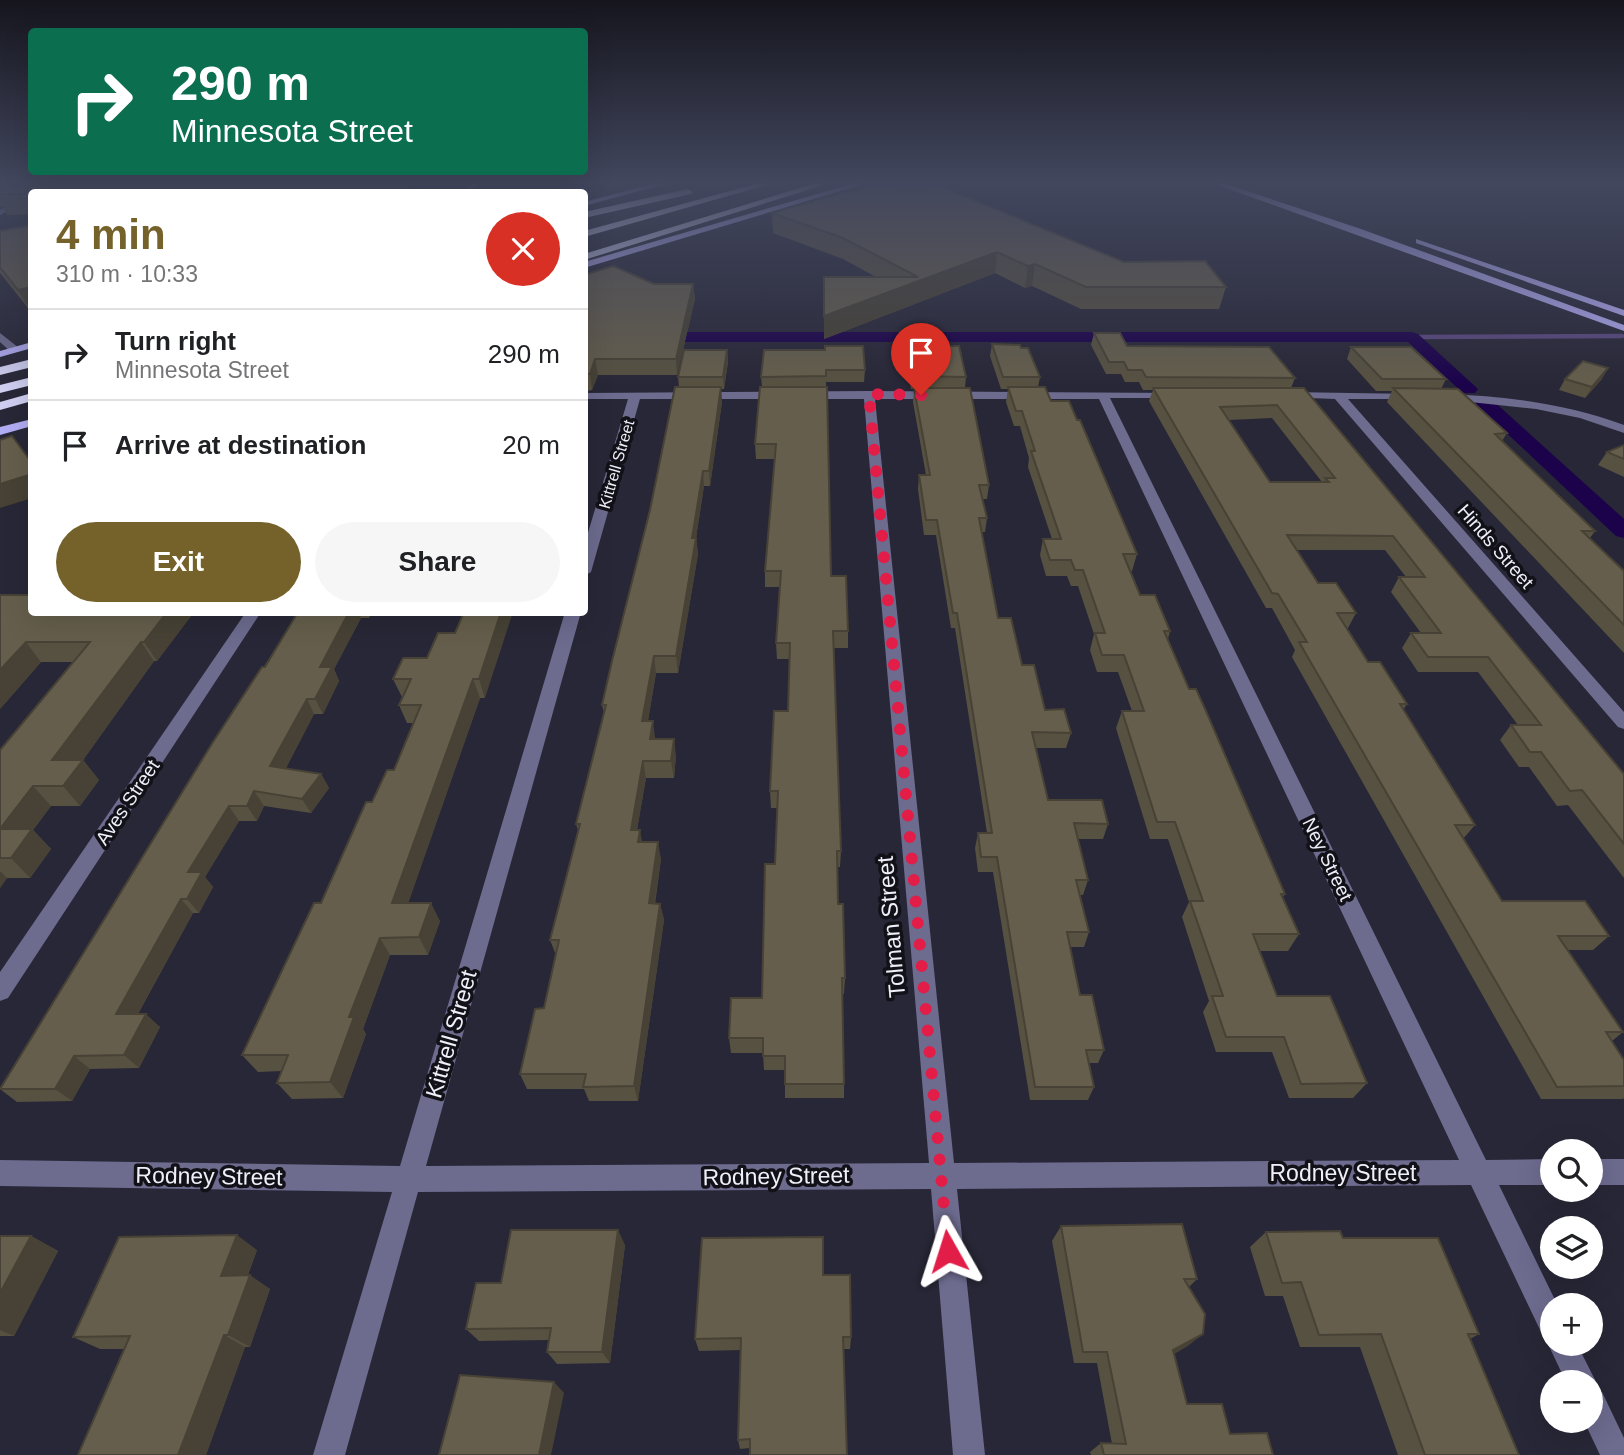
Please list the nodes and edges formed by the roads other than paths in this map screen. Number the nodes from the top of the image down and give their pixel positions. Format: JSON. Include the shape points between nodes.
{"nodes":[{"id":1,"x":632,"y":251,"type":"edge"},
{"id":2,"x":1412,"y":251,"type":"edge"},
{"id":3,"x":1447,"y":251,"type":"edge"},
{"id":4,"x":588,"y":264,"type":"edge"},
{"id":5,"x":1597,"y":303,"type":"junction"},
{"id":6,"x":1576,"y":311,"type":"junction"},
{"id":7,"x":1624,"y":313,"type":"edge"},
{"id":8,"x":1624,"y":328,"type":"edge"},
{"id":9,"x":0,"y":336,"type":"edge"},
{"id":10,"x":28,"y":346,"type":"edge"},
{"id":11,"x":15,"y":350,"type":"junction"},
{"id":12,"x":0,"y":354,"type":"edge"},
{"id":13,"x":28,"y":364,"type":"edge"},
{"id":14,"x":0,"y":371,"type":"edge"},
{"id":15,"x":28,"y":382,"type":"edge"},
{"id":16,"x":0,"y":390,"type":"edge"},
{"id":17,"x":869,"y":394,"type":"junction"},
{"id":18,"x":1103,"y":395,"type":"junction"},
{"id":19,"x":1186,"y":395,"type":"edge"},
{"id":20,"x":1269,"y":395,"type":"edge"},
{"id":21,"x":1338,"y":395,"type":"junction"},
{"id":22,"x":588,"y":396,"type":"edge"},
{"id":23,"x":635,"y":396,"type":"junction"},
{"id":24,"x":28,"y":398,"type":"edge"},
{"id":25,"x":0,"y":406,"type":"edge"},
{"id":26,"x":28,"y":423,"type":"edge"},
{"id":27,"x":1624,"y":429,"type":"edge"},
{"id":28,"x":0,"y":431,"type":"edge"},
{"id":29,"x":588,"y":558,"type":"edge"},
{"id":30,"x":251,"y":616,"type":"edge"},
{"id":31,"x":572,"y":616,"type":"edge"},
{"id":32,"x":1624,"y":723,"type":"edge"},
{"id":33,"x":0,"y":991,"type":"edge"},
{"id":34,"x":1540,"y":1172,"type":"edge"},
{"id":35,"x":1603,"y":1172,"type":"edge"},
{"id":36,"x":1624,"y":1172,"type":"edge"},
{"id":37,"x":0,"y":1173,"type":"edge"},
{"id":38,"x":1479,"y":1173,"type":"junction"},
{"id":39,"x":940,"y":1174,"type":"junction"},
{"id":40,"x":409,"y":1179,"type":"junction"},
{"id":41,"x":1540,"y":1299,"type":"edge"},
{"id":42,"x":1603,"y":1428,"type":"edge"},
{"id":43,"x":328,"y":1455,"type":"edge"},
{"id":44,"x":969,"y":1455,"type":"edge"},
{"id":45,"x":1616,"y":1455,"type":"edge"}],
"edges":[{"from":1,"to":4,"type":"main road"},
{"from":2,"to":6,"type":"main road"},
{"from":3,"to":5,"type":"main road"},
{"from":5,"to":6,"type":"main road"},
{"from":5,"to":7,"type":"main road"},
{"from":6,"to":8,"type":"main road"},
{"from":9,"to":11,"type":"street"},
{"from":10,"to":11,"type":"main road"},
{"from":11,"to":12,"type":"main road"},
{"from":13,"to":14,"type":"highway"},
{"from":15,"to":16,"type":"highway"},
{"from":17,"to":18,"type":"street"},
{"from":17,"to":23,"type":"street"},
{"from":17,"to":39,"type":"street","name":"Tolman Street"},
{"from":18,"to":19,"type":"street"},
{"from":18,"to":38,"type":"street","name":"Ney Street"},
{"from":20,"to":21,"type":"street"},
{"from":21,"to":27,"type":"street","via":[[1475,397],[1540,406]]},
{"from":21,"to":32,"type":"street","name":"Hinds Street"},
{"from":22,"to":23,"type":"street"},
{"from":23,"to":29,"type":"street","name":"Kittrell Street"},
{"from":24,"to":25,"type":"highway"},
{"from":26,"to":28,"type":"main road"},
{"from":30,"to":33,"type":"street","name":"Aves Street"},
{"from":31,"to":40,"type":"street","name":"Kittrell Street"},
{"from":34,"to":38,"type":"street","name":"Rodney Street"},
{"from":35,"to":36,"type":"street"},
{"from":37,"to":40,"type":"street","name":"Rodney Street"},
{"from":38,"to":39,"type":"street","name":"Rodney Street"},
{"from":38,"to":41,"type":"street","name":"Ney Street"},
{"from":39,"to":40,"type":"street","name":"Rodney Street"},
{"from":39,"to":44,"type":"street","name":"Tolman Street"},
{"from":40,"to":43,"type":"street","name":"Kittrell Street"},
{"from":42,"to":45,"type":"street"}]}
